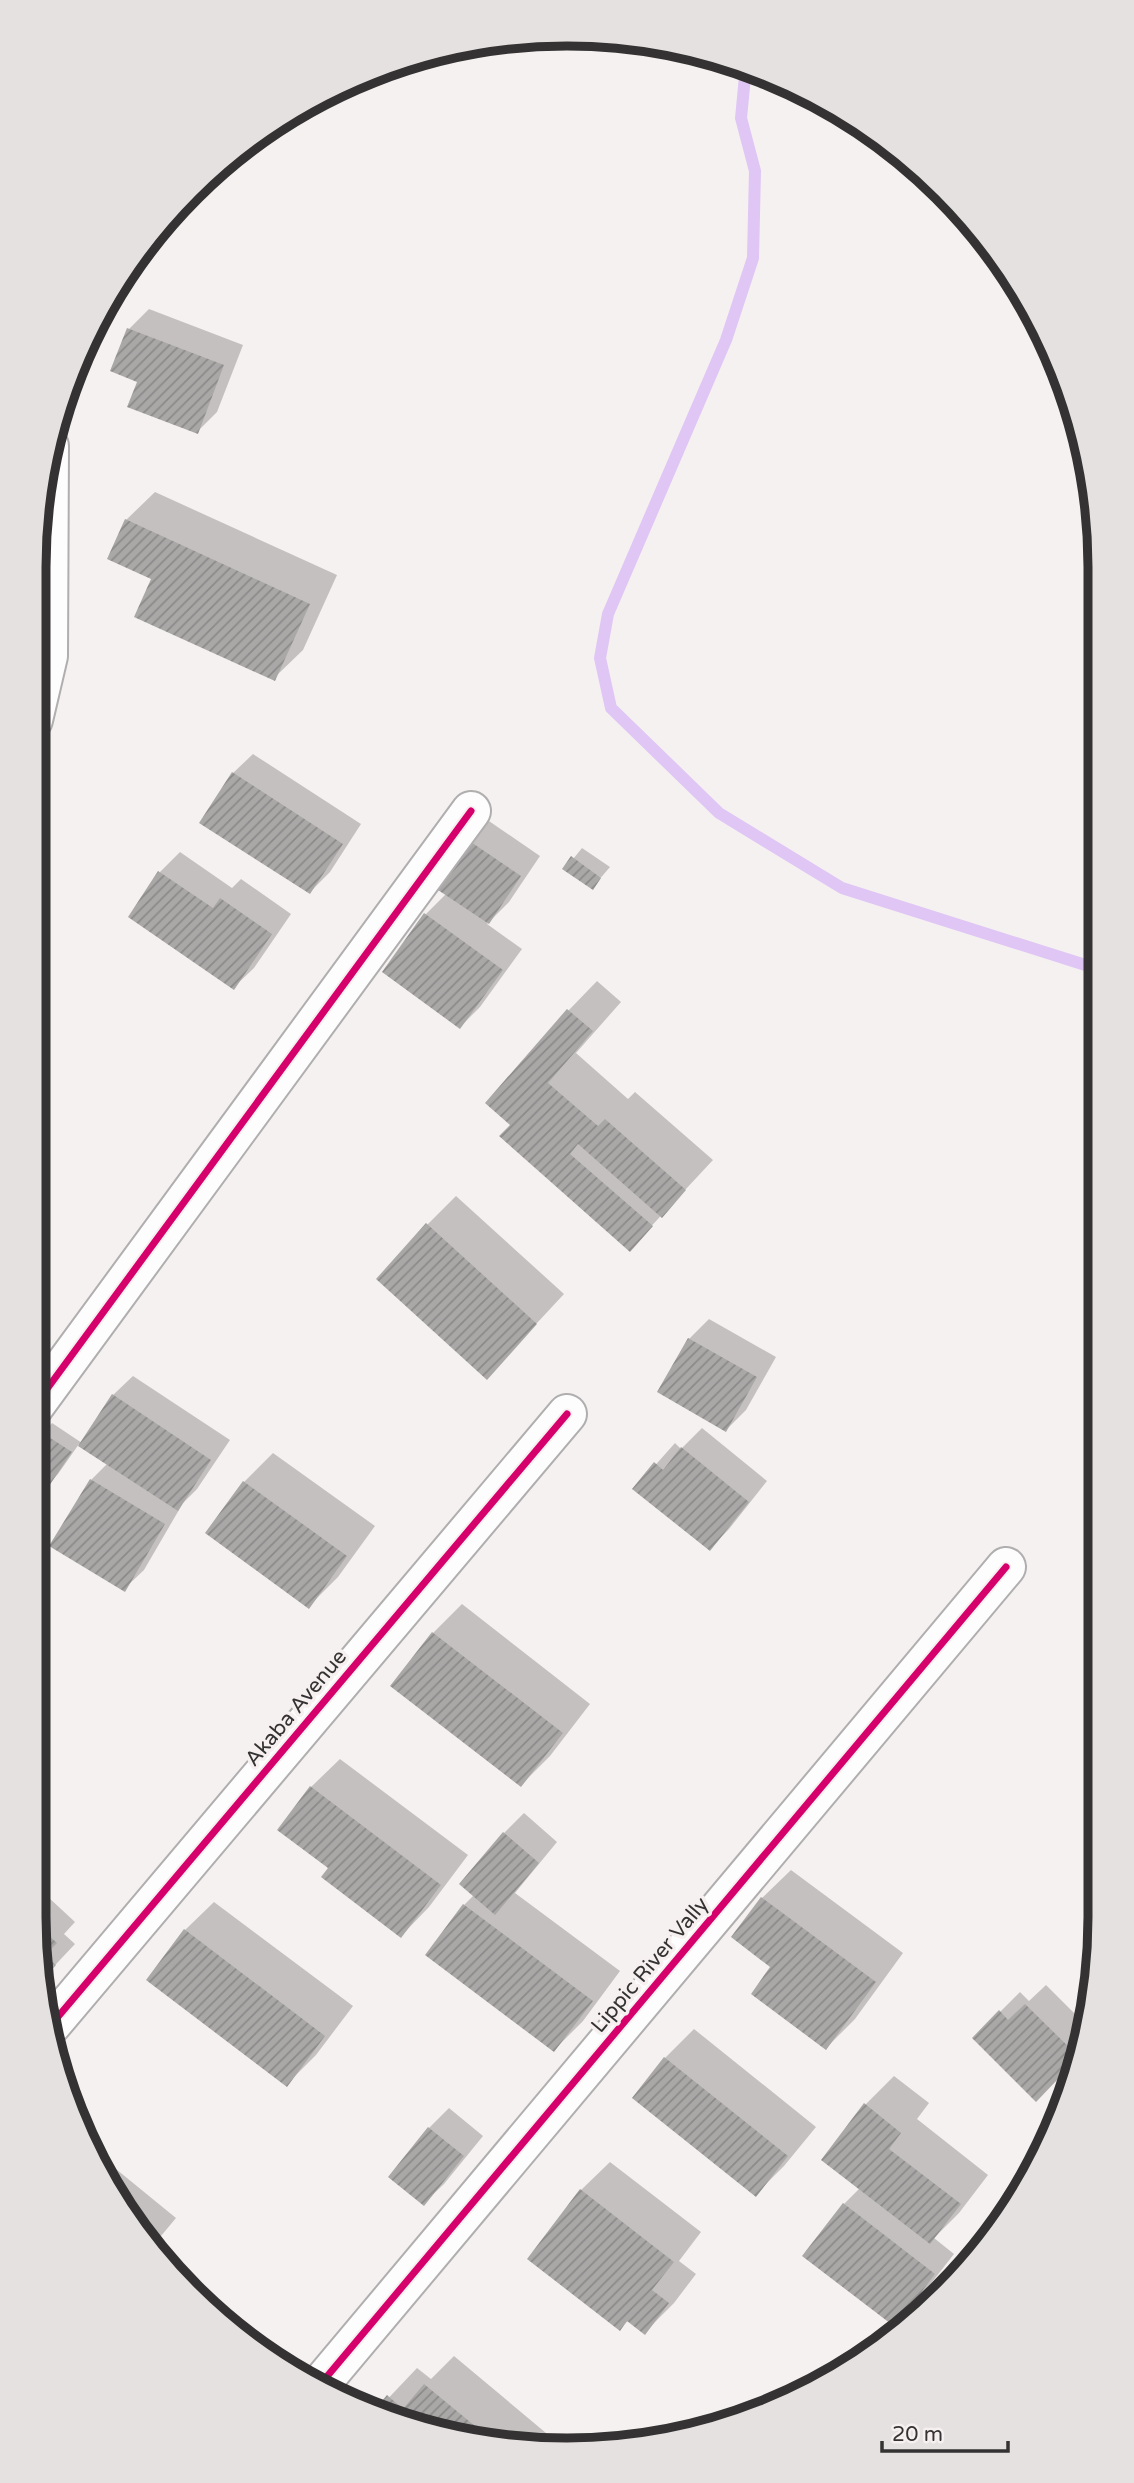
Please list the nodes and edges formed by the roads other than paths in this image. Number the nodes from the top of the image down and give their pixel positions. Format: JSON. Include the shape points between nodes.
{"nodes":[{"id":1,"x":49,"y":514,"type":"edge"},
{"id":2,"x":46,"y":665,"type":"edge"},
{"id":3,"x":471,"y":811,"type":"dead end"},
{"id":4,"x":46,"y":1390,"type":"edge"},
{"id":5,"x":567,"y":1414,"type":"dead end"},
{"id":6,"x":1006,"y":1567,"type":"dead end"},
{"id":7,"x":56,"y":2019,"type":"edge"},
{"id":8,"x":325,"y":2378,"type":"edge"}],
"edges":[{"from":1,"to":2,"type":"street"},
{"from":3,"to":4,"type":"street"},
{"from":5,"to":7,"type":"street","name":"Akaba Avenue"},
{"from":6,"to":8,"type":"street","name":"Lippic River Vally"}]}
